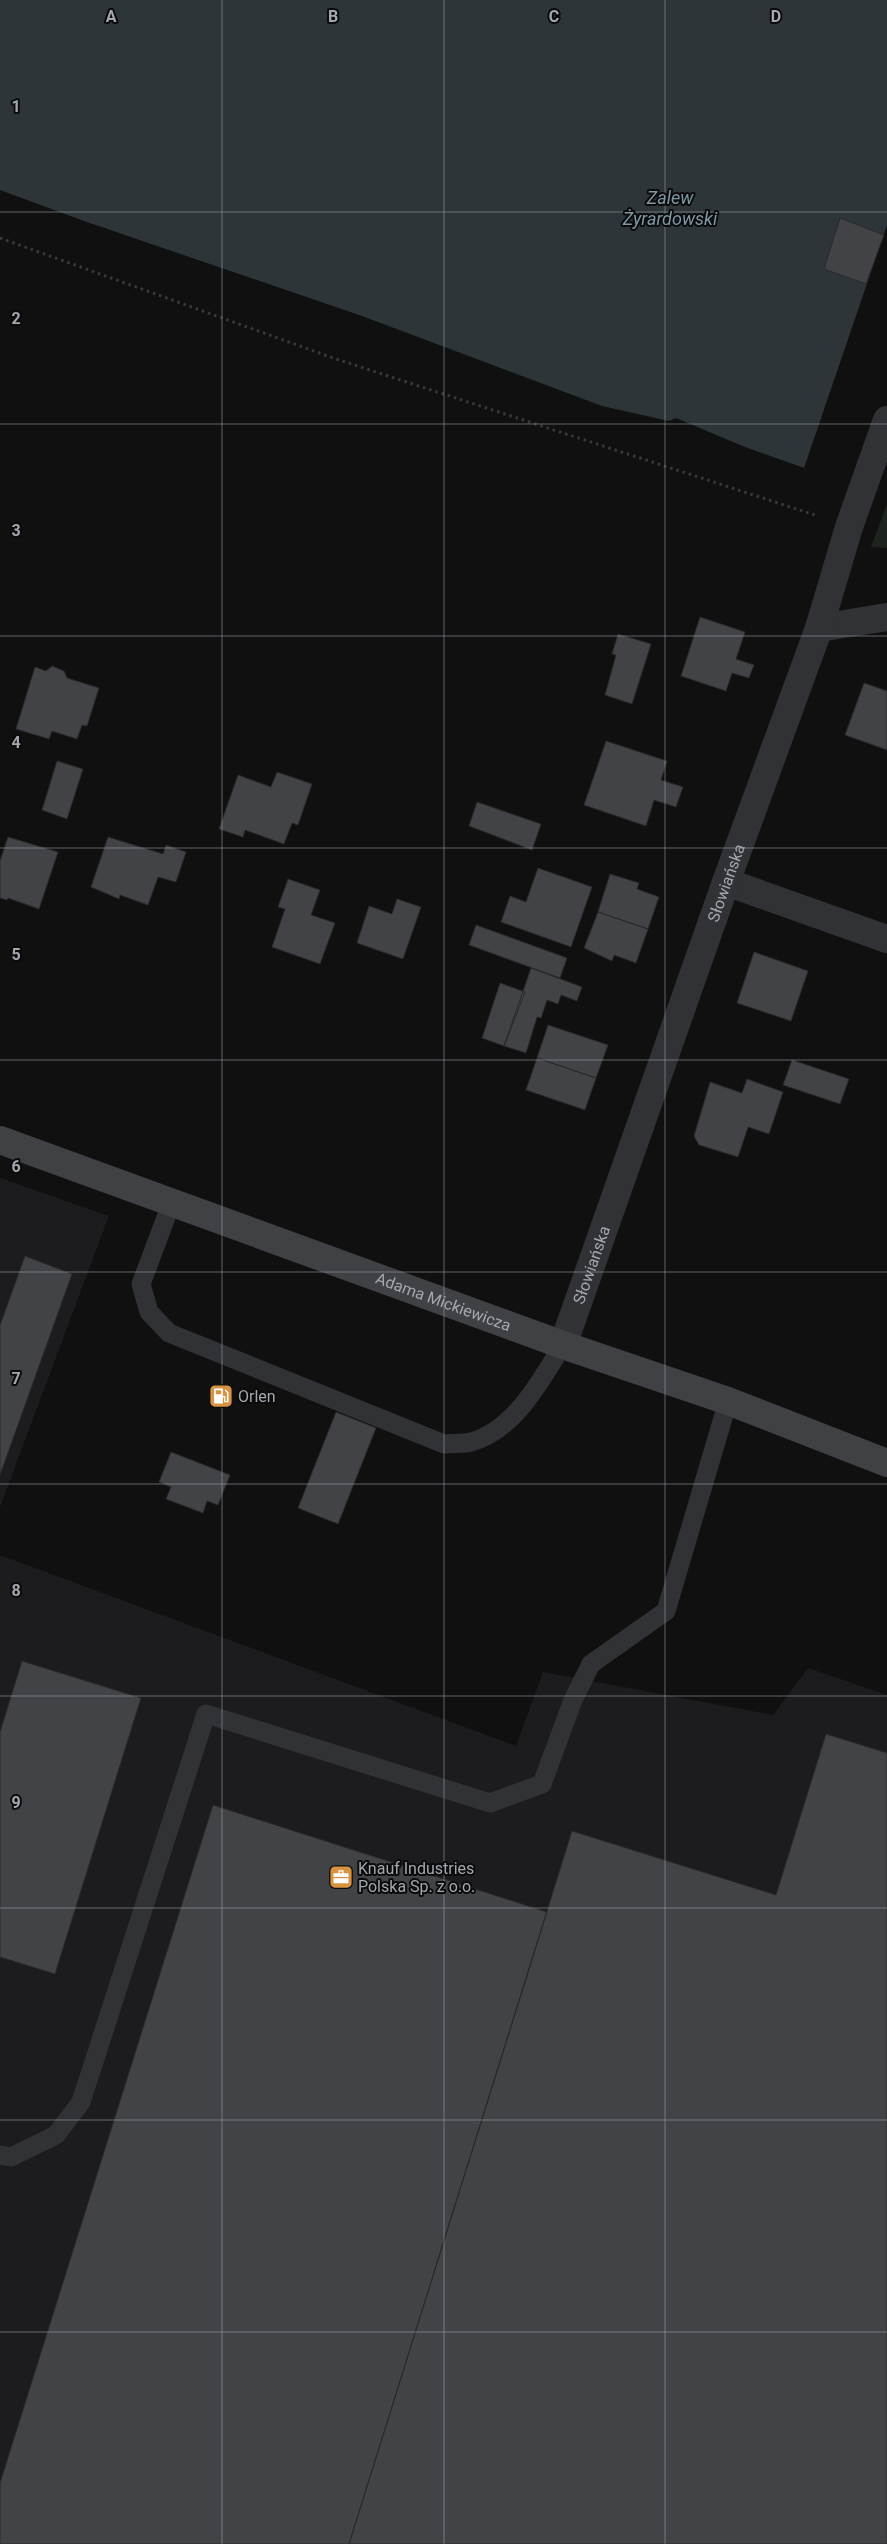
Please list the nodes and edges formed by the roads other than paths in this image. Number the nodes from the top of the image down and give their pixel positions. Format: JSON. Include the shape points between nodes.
{"nodes":[{"id":1,"x":887,"y":420,"type":"edge"},
{"id":2,"x":887,"y":616,"type":"edge"},
{"id":3,"x":819,"y":628,"type":"junction"},
{"id":4,"x":726,"y":882,"type":"junction"},
{"id":5,"x":887,"y":939,"type":"edge"},
{"id":6,"x":0,"y":1140,"type":"edge"},
{"id":7,"x":172,"y":1204,"type":"junction"},
{"id":8,"x":563,"y":1346,"type":"junction"},
{"id":9,"x":728,"y":1401,"type":"junction"},
{"id":10,"x":887,"y":1463,"type":"edge"},
{"id":11,"x":0,"y":2155,"type":"edge"}],
"edges":[{"from":1,"to":3,"type":"street","name":"Słowiańska","via":[[849,527]]},
{"from":2,"to":3,"type":"street"},
{"from":3,"to":4,"type":"street","name":"Słowiańska"},
{"from":4,"to":5,"type":"street"},
{"from":4,"to":8,"type":"street","name":"Słowiańska"},
{"from":6,"to":7,"type":"street","name":"Adama Mickiewicza"},
{"from":7,"to":8,"type":"street","name":"Adama Mickiewicza"},
{"from":7,"to":8,"type":"lane","via":[[141,1284],[149,1312],[169,1333],[444,1444],[471,1442],[506,1423],[529,1398]]},
{"from":8,"to":9,"type":"street","name":"Adama Mickiewicza"},
{"from":9,"to":10,"type":"street","name":"Adama Mickiewicza"},
{"from":9,"to":11,"type":"lane","via":[[666,1611],[591,1664],[542,1784],[490,1803],[206,1714],[80,2102],[56,2135],[11,2157]]}]}
